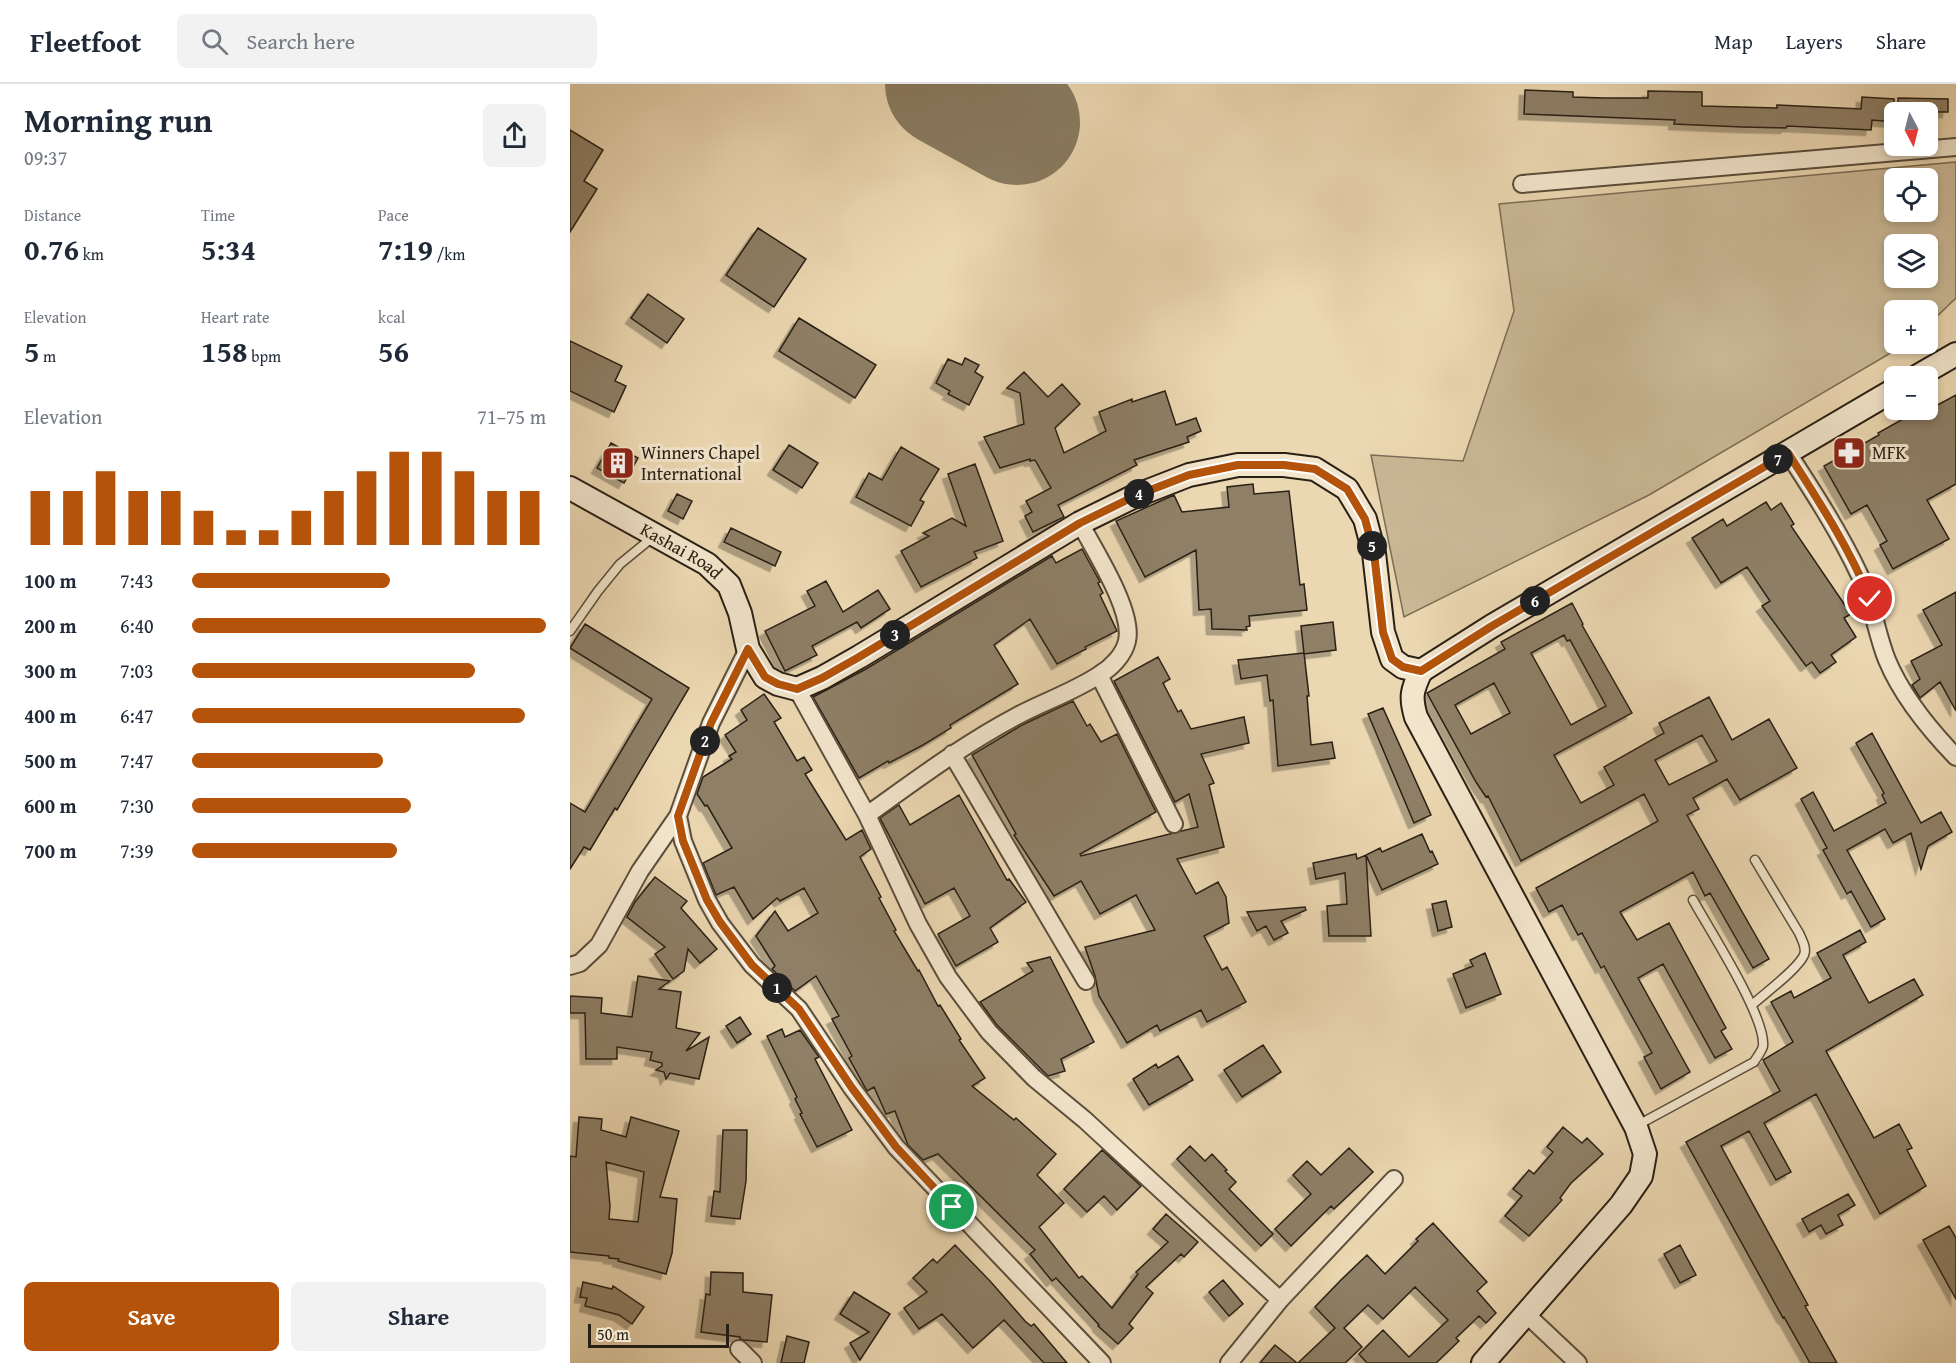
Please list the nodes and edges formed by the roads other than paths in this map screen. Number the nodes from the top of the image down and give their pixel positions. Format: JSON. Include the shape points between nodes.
{"nodes":[{"id":1,"x":1956,"y":147,"type":"edge"},
{"id":2,"x":1522,"y":184,"type":"dead end"},
{"id":3,"x":1956,"y":354,"type":"edge"},
{"id":4,"x":1935,"y":366,"type":"edge"},
{"id":5,"x":1884,"y":396,"type":"edge"},
{"id":6,"x":1788,"y":453,"type":"junction"},
{"id":7,"x":570,"y":488,"type":"edge"},
{"id":8,"x":1080,"y":523,"type":"junction"},
{"id":9,"x":656,"y":535,"type":"junction"},
{"id":10,"x":570,"y":631,"type":"edge"},
{"id":11,"x":748,"y":649,"type":"junction"},
{"id":12,"x":1421,"y":671,"type":"junction"},
{"id":13,"x":1099,"y":675,"type":"junction"},
{"id":14,"x":797,"y":689,"type":"junction"},
{"id":15,"x":952,"y":754,"type":"junction"},
{"id":16,"x":1956,"y":757,"type":"edge"},
{"id":17,"x":867,"y":815,"type":"junction"},
{"id":18,"x":678,"y":816,"type":"junction"},
{"id":19,"x":1174,"y":824,"type":"dead end"},
{"id":20,"x":1755,"y":860,"type":"dead end"},
{"id":21,"x":1693,"y":900,"type":"dead end"},
{"id":22,"x":570,"y":966,"type":"edge"},
{"id":23,"x":1086,"y":981,"type":"dead end"},
{"id":24,"x":1752,"y":1005,"type":"junction"},
{"id":25,"x":1636,"y":1126,"type":"junction"},
{"id":26,"x":1394,"y":1179,"type":"dead end"},
{"id":27,"x":1280,"y":1300,"type":"junction"},
{"id":28,"x":1526,"y":1314,"type":"junction"},
{"id":29,"x":739,"y":1349,"type":"dead end"},
{"id":30,"x":753,"y":1363,"type":"edge"},
{"id":31,"x":1102,"y":1363,"type":"edge"},
{"id":32,"x":1229,"y":1363,"type":"edge"},
{"id":33,"x":1483,"y":1363,"type":"edge"},
{"id":34,"x":1578,"y":1363,"type":"edge"}],
"edges":[{"from":1,"to":2,"type":"street"},
{"from":3,"to":4,"type":"street"},
{"from":5,"to":6,"type":"street"},
{"from":6,"to":12,"type":"street"},
{"from":6,"to":16,"type":"street","via":[[1861,577],[1886,658],[1900,687]]},
{"from":7,"to":9,"type":"street","name":"Kashai Road"},
{"from":8,"to":12,"type":"street","via":[[1189,475],[1238,465],[1315,469],[1347,489],[1365,519],[1374,553],[1383,632],[1392,659],[1403,667]]},
{"from":8,"to":13,"type":"street","via":[[1123,606],[1127,623],[1127,641],[1118,660]]},
{"from":8,"to":14,"type":"street","via":[[832,673]]},
{"from":9,"to":10,"type":"lane","via":[[620,564]]},
{"from":9,"to":11,"type":"street","name":"Kashai Road","via":[[707,564],[729,585]]},
{"from":11,"to":14,"type":"street","name":"Kashai Road","via":[[765,677]]},
{"from":11,"to":18,"type":"street","via":[[711,723]]},
{"from":12,"to":25,"type":"street","via":[[1411,700],[1416,717]]},
{"from":13,"to":15,"type":"street","via":[[1016,716]]},
{"from":13,"to":19,"type":"street"},
{"from":14,"to":17,"type":"street"},
{"from":15,"to":17,"type":"street"},
{"from":15,"to":23,"type":"street"},
{"from":17,"to":27,"type":"street","via":[[923,933],[948,977],[989,1032],[1034,1078]]},
{"from":18,"to":22,"type":"street","via":[[640,871],[599,945],[580,963]]},
{"from":18,"to":31,"type":"street","via":[[683,841],[707,900],[752,965],[799,1009],[896,1147]]},
{"from":20,"to":24,"type":"lane","via":[[1799,933],[1804,954]]},
{"from":21,"to":24,"type":"lane"},
{"from":24,"to":25,"type":"lane","via":[[1763,1048],[1754,1062]]},
{"from":25,"to":28,"type":"street","via":[[1645,1154],[1641,1176],[1621,1205]]},
{"from":26,"to":27,"type":"street"},
{"from":27,"to":32,"type":"street"},
{"from":28,"to":33,"type":"street"},
{"from":28,"to":34,"type":"street"},
{"from":29,"to":30,"type":"street"}]}
